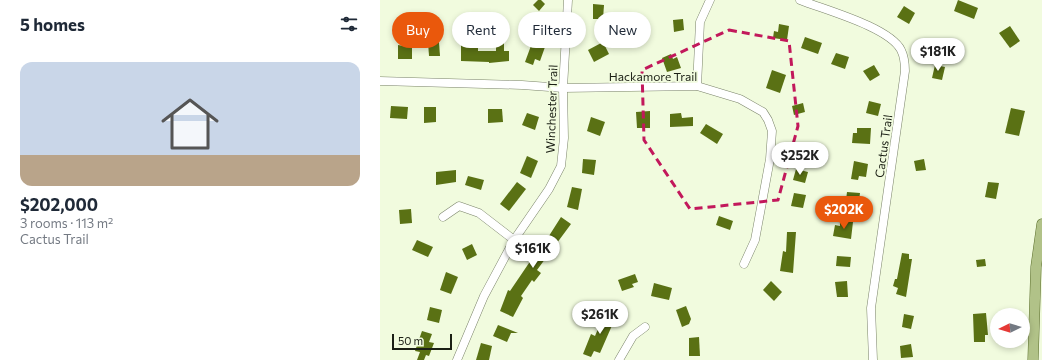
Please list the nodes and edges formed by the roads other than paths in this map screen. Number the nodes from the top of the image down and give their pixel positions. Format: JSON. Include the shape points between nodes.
{"nodes":[{"id":1,"x":568,"y":0,"type":"edge"},
{"id":2,"x":710,"y":0,"type":"edge"},
{"id":3,"x":800,"y":0,"type":"edge"},
{"id":4,"x":380,"y":82,"type":"edge"},
{"id":5,"x":697,"y":86,"type":"junction"},
{"id":6,"x":564,"y":88,"type":"junction"},
{"id":7,"x":443,"y":217,"type":"dead end"},
{"id":8,"x":1042,"y":224,"type":"edge"},
{"id":9,"x":514,"y":240,"type":"junction"},
{"id":10,"x":744,"y":264,"type":"dead end"},
{"id":11,"x":645,"y":327,"type":"dead end"},
{"id":12,"x":457,"y":360,"type":"edge"},
{"id":13,"x":619,"y":360,"type":"edge"},
{"id":14,"x":873,"y":360,"type":"edge"},
{"id":15,"x":1033,"y":360,"type":"edge"}],
"edges":[{"from":1,"to":6,"type":"street","name":"Winchester Trail"},
{"from":2,"to":5,"type":"street","via":[[700,22]]},
{"from":3,"to":14,"type":"street","name":"Cactus Trail","via":[[889,36],[900,49],[904,59],[904,78],[871,308]]},
{"from":4,"to":6,"type":"street","name":"Hackamore Trail"},
{"from":5,"to":6,"type":"street","name":"Hackamore Trail"},
{"from":5,"to":10,"type":"street","name":"Hackamore Trail","via":[[740,99],[763,112],[772,131],[770,159],[755,240]]},
{"from":6,"to":9,"type":"street","name":"Winchester Trail","via":[[561,166],[549,190]]},
{"from":7,"to":9,"type":"street","via":[[459,206],[479,214]]},
{"from":8,"to":15,"type":"main road","via":[[1036,267]]},
{"from":9,"to":12,"type":"street","name":"Winchester Trail","via":[[484,296]]},
{"from":11,"to":13,"type":"street","via":[[633,336]]}]}
